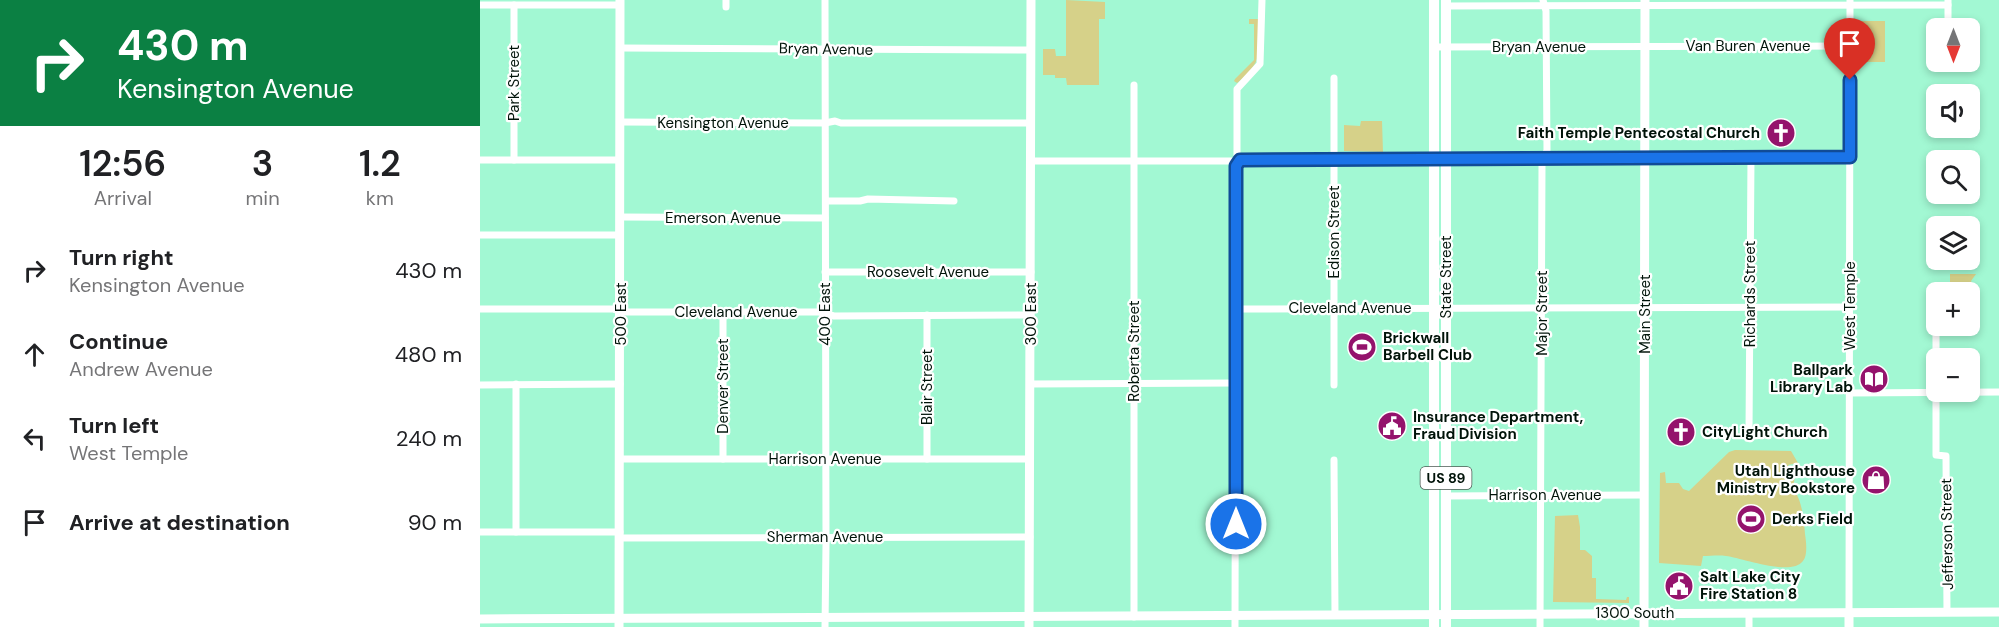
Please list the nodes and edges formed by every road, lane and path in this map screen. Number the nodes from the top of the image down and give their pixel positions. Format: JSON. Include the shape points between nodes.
{"nodes":[{"id":1,"x":825,"y":0,"type":"edge"},
{"id":2,"x":1031,"y":0,"type":"edge"},
{"id":3,"x":1262,"y":0,"type":"edge"},
{"id":4,"x":1434,"y":0,"type":"edge"},
{"id":5,"x":1645,"y":2,"type":"edge"},
{"id":6,"x":1752,"y":2,"type":"edge"},
{"id":7,"x":1850,"y":2,"type":"edge"},
{"id":8,"x":620,"y":3,"type":"edge"},
{"id":9,"x":1446,"y":3,"type":"edge"},
{"id":10,"x":1544,"y":3,"type":"edge"},
{"id":11,"x":1948,"y":3,"type":"edge"},
{"id":12,"x":509,"y":4,"type":"edge"},
{"id":13,"x":480,"y":6,"type":"edge"},
{"id":14,"x":1645,"y":46,"type":"junction"},
{"id":15,"x":1850,"y":46,"type":"junction"},
{"id":16,"x":1434,"y":47,"type":"junction"},
{"id":17,"x":1446,"y":47,"type":"junction"},
{"id":18,"x":1546,"y":47,"type":"junction"},
{"id":19,"x":620,"y":48,"type":"junction"},
{"id":20,"x":825,"y":49,"type":"junction"},
{"id":21,"x":1031,"y":50,"type":"junction"},
{"id":22,"x":1334,"y":78,"type":"dead end"},
{"id":23,"x":1134,"y":85,"type":"dead end"},
{"id":24,"x":620,"y":122,"type":"junction"},
{"id":25,"x":825,"y":123,"type":"junction"},
{"id":26,"x":1031,"y":123,"type":"junction"},
{"id":27,"x":1850,"y":157,"type":"junction"},
{"id":28,"x":1544,"y":158,"type":"junction"},
{"id":29,"x":1645,"y":158,"type":"junction"},
{"id":30,"x":1752,"y":158,"type":"junction"},
{"id":31,"x":1434,"y":159,"type":"junction"},
{"id":32,"x":1446,"y":159,"type":"junction"},
{"id":33,"x":480,"y":160,"type":"edge"},
{"id":34,"x":514,"y":160,"type":"junction"},
{"id":35,"x":620,"y":160,"type":"junction"},
{"id":36,"x":1134,"y":160,"type":"junction"},
{"id":37,"x":1237,"y":160,"type":"junction"},
{"id":38,"x":1334,"y":160,"type":"junction"},
{"id":39,"x":1031,"y":161,"type":"junction"},
{"id":40,"x":826,"y":201,"type":"junction"},
{"id":41,"x":954,"y":201,"type":"dead end"},
{"id":42,"x":620,"y":217,"type":"junction"},
{"id":43,"x":825,"y":218,"type":"junction"},
{"id":44,"x":480,"y":235,"type":"edge"},
{"id":45,"x":620,"y":235,"type":"junction"},
{"id":46,"x":1031,"y":272,"type":"junction"},
{"id":47,"x":825,"y":273,"type":"junction"},
{"id":48,"x":1542,"y":307,"type":"junction"},
{"id":49,"x":1645,"y":307,"type":"junction"},
{"id":50,"x":1749,"y":307,"type":"junction"},
{"id":51,"x":1850,"y":307,"type":"junction"},
{"id":52,"x":1434,"y":308,"type":"junction"},
{"id":53,"x":1447,"y":308,"type":"junction"},
{"id":54,"x":480,"y":309,"type":"edge"},
{"id":55,"x":1236,"y":309,"type":"junction"},
{"id":56,"x":1334,"y":309,"type":"junction"},
{"id":57,"x":621,"y":311,"type":"junction"},
{"id":58,"x":723,"y":312,"type":"junction"},
{"id":59,"x":825,"y":314,"type":"junction"},
{"id":60,"x":927,"y":315,"type":"junction"},
{"id":61,"x":1031,"y":315,"type":"junction"},
{"id":62,"x":1134,"y":383,"type":"junction"},
{"id":63,"x":1236,"y":383,"type":"junction"},
{"id":64,"x":480,"y":384,"type":"edge"},
{"id":65,"x":516,"y":384,"type":"junction"},
{"id":66,"x":620,"y":384,"type":"junction"},
{"id":67,"x":1030,"y":384,"type":"junction"},
{"id":68,"x":1334,"y":385,"type":"dead end"},
{"id":69,"x":1926,"y":392,"type":"edge"},
{"id":70,"x":1980,"y":392,"type":"edge"},
{"id":71,"x":1999,"y":392,"type":"edge"},
{"id":72,"x":1850,"y":393,"type":"junction"},
{"id":73,"x":1935,"y":402,"type":"edge"},
{"id":74,"x":1749,"y":431,"type":"dead end"},
{"id":75,"x":620,"y":459,"type":"junction"},
{"id":76,"x":723,"y":459,"type":"junction"},
{"id":77,"x":826,"y":459,"type":"junction"},
{"id":78,"x":927,"y":459,"type":"junction"},
{"id":79,"x":1030,"y":459,"type":"junction"},
{"id":80,"x":1334,"y":460,"type":"dead end"},
{"id":81,"x":1541,"y":495,"type":"junction"},
{"id":82,"x":1644,"y":495,"type":"junction"},
{"id":83,"x":1446,"y":496,"type":"junction"},
{"id":84,"x":480,"y":532,"type":"edge"},
{"id":85,"x":516,"y":532,"type":"junction"},
{"id":86,"x":620,"y":535,"type":"junction"},
{"id":87,"x":826,"y":537,"type":"junction"},
{"id":88,"x":1030,"y":537,"type":"junction"},
{"id":89,"x":1849,"y":612,"type":"junction"},
{"id":90,"x":1947,"y":612,"type":"junction"},
{"id":91,"x":1999,"y":612,"type":"edge"},
{"id":92,"x":1541,"y":613,"type":"junction"},
{"id":93,"x":1644,"y":613,"type":"junction"},
{"id":94,"x":1749,"y":613,"type":"junction"},
{"id":95,"x":1434,"y":614,"type":"junction"},
{"id":96,"x":1446,"y":614,"type":"junction"},
{"id":97,"x":1335,"y":615,"type":"junction"},
{"id":98,"x":1235,"y":616,"type":"junction"},
{"id":99,"x":1134,"y":617,"type":"junction"},
{"id":100,"x":480,"y":619,"type":"edge"},
{"id":101,"x":619,"y":622,"type":"edge"},
{"id":102,"x":825,"y":622,"type":"edge"},
{"id":103,"x":1029,"y":622,"type":"edge"},
{"id":104,"x":1235,"y":627,"type":"edge"},
{"id":105,"x":1434,"y":627,"type":"edge"},
{"id":106,"x":1446,"y":627,"type":"edge"},
{"id":107,"x":1540,"y":627,"type":"edge"},
{"id":108,"x":1644,"y":627,"type":"edge"},
{"id":109,"x":1749,"y":627,"type":"edge"},
{"id":110,"x":1849,"y":627,"type":"edge"}],
"edges":[{"from":1,"to":20,"type":"street","name":"400 East"},
{"from":2,"to":21,"type":"street","name":"300 East"},
{"from":3,"to":37,"type":"street","via":[[1260,64],[1237,89]]},
{"from":4,"to":16,"type":"main road","name":"State Street","number":"US 89"},
{"from":5,"to":6,"type":"street"},
{"from":5,"to":10,"type":"street"},
{"from":5,"to":14,"type":"street","name":"Main Street"},
{"from":6,"to":7,"type":"street"},
{"from":7,"to":11,"type":"street"},
{"from":7,"to":15,"type":"street","name":"West Temple"},
{"from":8,"to":12,"type":"street"},
{"from":8,"to":19,"type":"street","name":"500 East"},
{"from":9,"to":10,"type":"street"},
{"from":9,"to":17,"type":"main road","name":"State Street","number":"US 89"},
{"from":10,"to":18,"type":"street","name":"Major Street"},
{"from":12,"to":13,"type":"street"},
{"from":12,"to":34,"type":"street","name":"Park Street"},
{"from":14,"to":15,"type":"street","name":"Van Buren Avenue"},
{"from":14,"to":18,"type":"street","name":"Bryan Avenue"},
{"from":14,"to":29,"type":"street","name":"Main Street"},
{"from":15,"to":27,"type":"street","name":"West Temple"},
{"from":16,"to":17,"type":"street","name":"Bryan Avenue"},
{"from":16,"to":31,"type":"main road","name":"State Street","number":"US 89"},
{"from":17,"to":18,"type":"street","name":"Bryan Avenue"},
{"from":17,"to":32,"type":"main road","name":"State Street","number":"US 89"},
{"from":18,"to":28,"type":"street","name":"Major Street"},
{"from":19,"to":20,"type":"street","name":"Bryan Avenue"},
{"from":19,"to":24,"type":"street","name":"500 East"},
{"from":20,"to":21,"type":"street","name":"Bryan Avenue"},
{"from":20,"to":25,"type":"street","name":"400 East"},
{"from":21,"to":26,"type":"street","name":"300 East"},
{"from":22,"to":38,"type":"street","name":"Edison Street"},
{"from":23,"to":36,"type":"street","name":"Roberta Street"},
{"from":24,"to":25,"type":"street","name":"Kensington Avenue"},
{"from":24,"to":35,"type":"street","name":"500 East"},
{"from":25,"to":26,"type":"street","name":"Kensington Avenue"},
{"from":25,"to":40,"type":"street","name":"400 East"},
{"from":26,"to":39,"type":"street","name":"300 East"},
{"from":27,"to":30,"type":"street"},
{"from":27,"to":51,"type":"street","name":"West Temple"},
{"from":28,"to":29,"type":"street"},
{"from":28,"to":32,"type":"street"},
{"from":28,"to":48,"type":"street","name":"Major Street"},
{"from":29,"to":30,"type":"street"},
{"from":29,"to":49,"type":"street","name":"Main Street"},
{"from":30,"to":50,"type":"street","name":"Richards Street"},
{"from":31,"to":32,"type":"street"},
{"from":31,"to":38,"type":"street"},
{"from":31,"to":52,"type":"main road","name":"State Street","number":"US 89"},
{"from":32,"to":53,"type":"main road","name":"State Street","number":"US 89"},
{"from":33,"to":34,"type":"street"},
{"from":34,"to":35,"type":"street"},
{"from":35,"to":42,"type":"street","name":"500 East"},
{"from":36,"to":37,"type":"street"},
{"from":36,"to":39,"type":"street"},
{"from":36,"to":62,"type":"street","name":"Roberta Street"},
{"from":37,"to":38,"type":"street"},
{"from":37,"to":55,"type":"street"},
{"from":38,"to":56,"type":"street","name":"Edison Street"},
{"from":39,"to":46,"type":"street","name":"300 East"},
{"from":40,"to":41,"type":"street"},
{"from":40,"to":43,"type":"street","name":"400 East"},
{"from":42,"to":43,"type":"street","name":"Emerson Avenue"},
{"from":42,"to":45,"type":"street","name":"500 East"},
{"from":43,"to":47,"type":"street","name":"400 East"},
{"from":44,"to":45,"type":"street"},
{"from":45,"to":57,"type":"street","name":"500 East"},
{"from":46,"to":47,"type":"street","name":"Roosevelt Avenue"},
{"from":46,"to":61,"type":"street","name":"300 East"},
{"from":47,"to":59,"type":"street","name":"400 East"},
{"from":48,"to":49,"type":"street","name":"Cleveland Avenue"},
{"from":48,"to":53,"type":"street","name":"Cleveland Avenue"},
{"from":48,"to":81,"type":"street","name":"Major Street"},
{"from":49,"to":50,"type":"street","name":"Cleveland Avenue"},
{"from":49,"to":82,"type":"street","name":"Main Street"},
{"from":50,"to":51,"type":"street","name":"Cleveland Avenue"},
{"from":50,"to":74,"type":"street","name":"Richards Street"},
{"from":51,"to":72,"type":"street","name":"West Temple"},
{"from":52,"to":53,"type":"street","name":"Cleveland Avenue"},
{"from":52,"to":56,"type":"street","name":"Cleveland Avenue"},
{"from":52,"to":95,"type":"main road","name":"State Street","number":"US 89"},
{"from":53,"to":83,"type":"main road","name":"State Street","number":"US 89"},
{"from":54,"to":57,"type":"street","name":"Cleveland Avenue"},
{"from":55,"to":56,"type":"street","name":"Cleveland Avenue"},
{"from":55,"to":63,"type":"street"},
{"from":56,"to":68,"type":"street","name":"Edison Street"},
{"from":57,"to":58,"type":"street","name":"Cleveland Avenue"},
{"from":57,"to":66,"type":"street","name":"500 East"},
{"from":58,"to":59,"type":"street","name":"Cleveland Avenue"},
{"from":58,"to":76,"type":"street","name":"Denver Street"},
{"from":59,"to":60,"type":"street","name":"Cleveland Avenue"},
{"from":59,"to":77,"type":"street","name":"400 East"},
{"from":60,"to":61,"type":"street","name":"Cleveland Avenue"},
{"from":60,"to":78,"type":"street","name":"Blair Street"},
{"from":61,"to":67,"type":"street","name":"300 East"},
{"from":62,"to":63,"type":"street"},
{"from":62,"to":67,"type":"street"},
{"from":62,"to":99,"type":"street","name":"Roberta Street"},
{"from":63,"to":98,"type":"street"},
{"from":64,"to":65,"type":"street"},
{"from":65,"to":66,"type":"street"},
{"from":65,"to":85,"type":"street"},
{"from":66,"to":75,"type":"street","name":"500 East"},
{"from":67,"to":79,"type":"street","name":"300 East"},
{"from":69,"to":72,"type":"street"},
{"from":70,"to":71,"type":"street"},
{"from":72,"to":89,"type":"street","name":"West Temple"},
{"from":73,"to":90,"type":"street","name":"Jefferson Street","via":[[1935,455],[1946,456]]},
{"from":75,"to":76,"type":"street","name":"Harrison Avenue"},
{"from":75,"to":86,"type":"street","name":"500 East"},
{"from":76,"to":77,"type":"street","name":"Harrison Avenue"},
{"from":77,"to":78,"type":"street","name":"Harrison Avenue"},
{"from":77,"to":87,"type":"street","name":"400 East"},
{"from":78,"to":79,"type":"street","name":"Harrison Avenue"},
{"from":79,"to":88,"type":"street","name":"300 East"},
{"from":80,"to":97,"type":"street"},
{"from":81,"to":82,"type":"street","name":"Harrison Avenue"},
{"from":81,"to":83,"type":"street","name":"Harrison Avenue"},
{"from":81,"to":92,"type":"street","name":"Major Street"},
{"from":82,"to":93,"type":"street","name":"Main Street"},
{"from":83,"to":96,"type":"main road","name":"State Street","number":"US 89"},
{"from":84,"to":85,"type":"street","name":"Sherman Avenue"},
{"from":85,"to":86,"type":"street","name":"Sherman Avenue"},
{"from":86,"to":87,"type":"street","name":"Sherman Avenue"},
{"from":86,"to":101,"type":"street","name":"500 East"},
{"from":87,"to":88,"type":"street","name":"Sherman Avenue"},
{"from":87,"to":102,"type":"street","name":"400 East"},
{"from":88,"to":103,"type":"street","name":"300 East"},
{"from":89,"to":90,"type":"street","name":"1300 South"},
{"from":89,"to":94,"type":"street","name":"1300 South"},
{"from":89,"to":110,"type":"street"},
{"from":90,"to":91,"type":"street","name":"1300 South"},
{"from":92,"to":93,"type":"street","name":"1300 South"},
{"from":92,"to":96,"type":"street","name":"1300 South"},
{"from":92,"to":107,"type":"street","name":"Major Street"},
{"from":93,"to":94,"type":"street","name":"1300 South"},
{"from":93,"to":108,"type":"street","name":"Main Street"},
{"from":94,"to":109,"type":"street"},
{"from":95,"to":96,"type":"street","name":"1300 South"},
{"from":95,"to":97,"type":"street","name":"1300 South"},
{"from":95,"to":105,"type":"main road","name":"State Street","number":"US 89"},
{"from":96,"to":106,"type":"main road","name":"State Street","number":"US 89"},
{"from":97,"to":98,"type":"street","name":"1300 South"},
{"from":98,"to":99,"type":"street","name":"1300 South"},
{"from":98,"to":104,"type":"street"},
{"from":99,"to":103,"type":"street","name":"1300 South"},
{"from":100,"to":101,"type":"street","name":"1300 South"},
{"from":101,"to":102,"type":"street","name":"1300 South"},
{"from":102,"to":103,"type":"street","name":"1300 South"}]}
